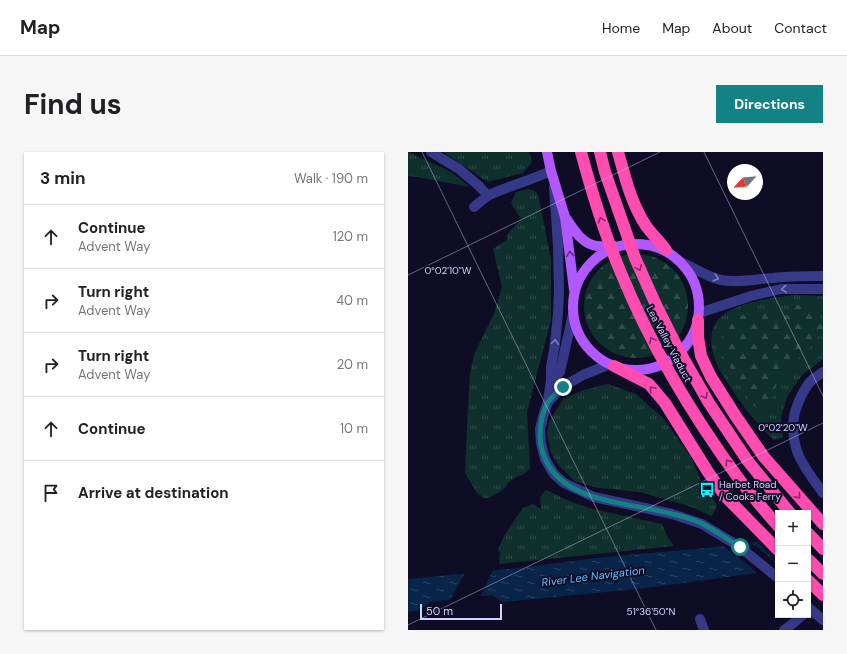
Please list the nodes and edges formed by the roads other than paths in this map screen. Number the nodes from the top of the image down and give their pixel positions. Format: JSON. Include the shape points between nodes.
{"nodes":[{"id":1,"x":431,"y":152,"type":"edge"},
{"id":2,"x":547,"y":152,"type":"edge"},
{"id":3,"x":581,"y":152,"type":"edge"},
{"id":4,"x":600,"y":152,"type":"edge"},
{"id":5,"x":618,"y":152,"type":"edge"},
{"id":6,"x":552,"y":175,"type":"junction"},
{"id":7,"x":488,"y":196,"type":"junction"},
{"id":8,"x":474,"y":206,"type":"dead end"},
{"id":9,"x":565,"y":217,"type":"junction"},
{"id":10,"x":617,"y":246,"type":"junction"},
{"id":11,"x":666,"y":250,"type":"junction"},
{"id":12,"x":681,"y":262,"type":"junction"},
{"id":13,"x":823,"y":276,"type":"edge"},
{"id":14,"x":823,"y":289,"type":"edge"},
{"id":15,"x":574,"y":292,"type":"junction"},
{"id":16,"x":573,"y":314,"type":"junction"},
{"id":17,"x":699,"y":317,"type":"junction"},
{"id":18,"x":612,"y":365,"type":"junction"},
{"id":19,"x":823,"y":372,"type":"edge"},
{"id":20,"x":551,"y":380,"type":"junction"},
{"id":21,"x":548,"y":402,"type":"junction"},
{"id":22,"x":823,"y":493,"type":"edge"},
{"id":23,"x":788,"y":510,"type":"edge"},
{"id":24,"x":820,"y":520,"type":"edge"},
{"id":25,"x":775,"y":522,"type":"edge"},
{"id":26,"x":811,"y":536,"type":"edge"},
{"id":27,"x":775,"y":547,"type":"edge"},
{"id":28,"x":823,"y":549,"type":"edge"},
{"id":29,"x":811,"y":562,"type":"edge"},
{"id":30,"x":823,"y":574,"type":"edge"},
{"id":31,"x":775,"y":576,"type":"edge"},
{"id":32,"x":810,"y":582,"type":"edge"},
{"id":33,"x":823,"y":595,"type":"edge"},
{"id":34,"x":811,"y":612,"type":"edge"},
{"id":35,"x":798,"y":618,"type":"edge"},
{"id":36,"x":700,"y":619,"type":"dead end"},
{"id":37,"x":823,"y":620,"type":"edge"},
{"id":38,"x":704,"y":630,"type":"edge"},
{"id":39,"x":784,"y":630,"type":"edge"}],
"edges":[{"from":1,"to":7,"type":"street","via":[[460,170]]},
{"from":2,"to":6,"type":"main road"},
{"from":25,"to":3,"type":"highway","name":"Lea Valley Viaduct","one_way":true,"bridge":true,"via":[[740,480],[696,417],[640,317],[620,272]]},
{"from":4,"to":23,"type":"highway","name":"Lea Valley Viaduct","one_way":true,"bridge":true,"via":[[635,258],[678,349],[709,403],[747,460]]},
{"from":5,"to":11,"type":"highway","via":[[640,216]]},
{"from":6,"to":7,"type":"street"},
{"from":6,"to":9,"type":"main road"},
{"from":20,"to":6,"type":"street","one_way":true,"via":[[560,291]]},
{"from":7,"to":8,"type":"street"},
{"from":9,"to":10,"type":"main road","via":[[588,244]]},
{"from":15,"to":9,"type":"main road","one_way":true},
{"from":10,"to":11,"type":"main road","via":[[640,243]]},
{"from":10,"to":15,"type":"main road","via":[[603,252],[588,265]]},
{"from":11,"to":12,"type":"main road"},
{"from":12,"to":13,"type":"street","one_way":true,"via":[[720,280],[735,282],[793,276]]},
{"from":12,"to":17,"type":"main road","via":[[692,276],[699,295]]},
{"from":14,"to":17,"type":"street","one_way":true,"via":[[781,289],[751,296]]},
{"from":15,"to":16,"type":"main road"},
{"from":16,"to":18,"type":"main road","via":[[577,329],[588,348]]},
{"from":16,"to":20,"type":"street","via":[[560,372]]},
{"from":17,"to":18,"type":"main road","via":[[688,344],[674,358],[659,366],[643,370]]},
{"from":17,"to":24,"type":"highway","one_way":true,"via":[[698,337],[701,356],[711,377],[764,457]]},
{"from":18,"to":21,"type":"street","via":[[584,375],[562,387]]},
{"from":27,"to":18,"type":"highway","one_way":true,"via":[[726,497],[665,403],[649,384]]},
{"from":19,"to":22,"type":"street","via":[[805,389],[794,417],[793,430],[797,452]]},
{"from":20,"to":21,"type":"street"},
{"from":21,"to":31,"type":"street","via":[[540,429],[541,443],[549,466],[564,483],[594,497],[672,514],[702,524],[740,547]]},
{"from":26,"to":28,"type":"highway"},
{"from":29,"to":30,"type":"highway"},
{"from":32,"to":33,"type":"highway"},
{"from":34,"to":37,"type":"street"},
{"from":35,"to":39,"type":"street"},
{"from":36,"to":38,"type":"street"}]}
